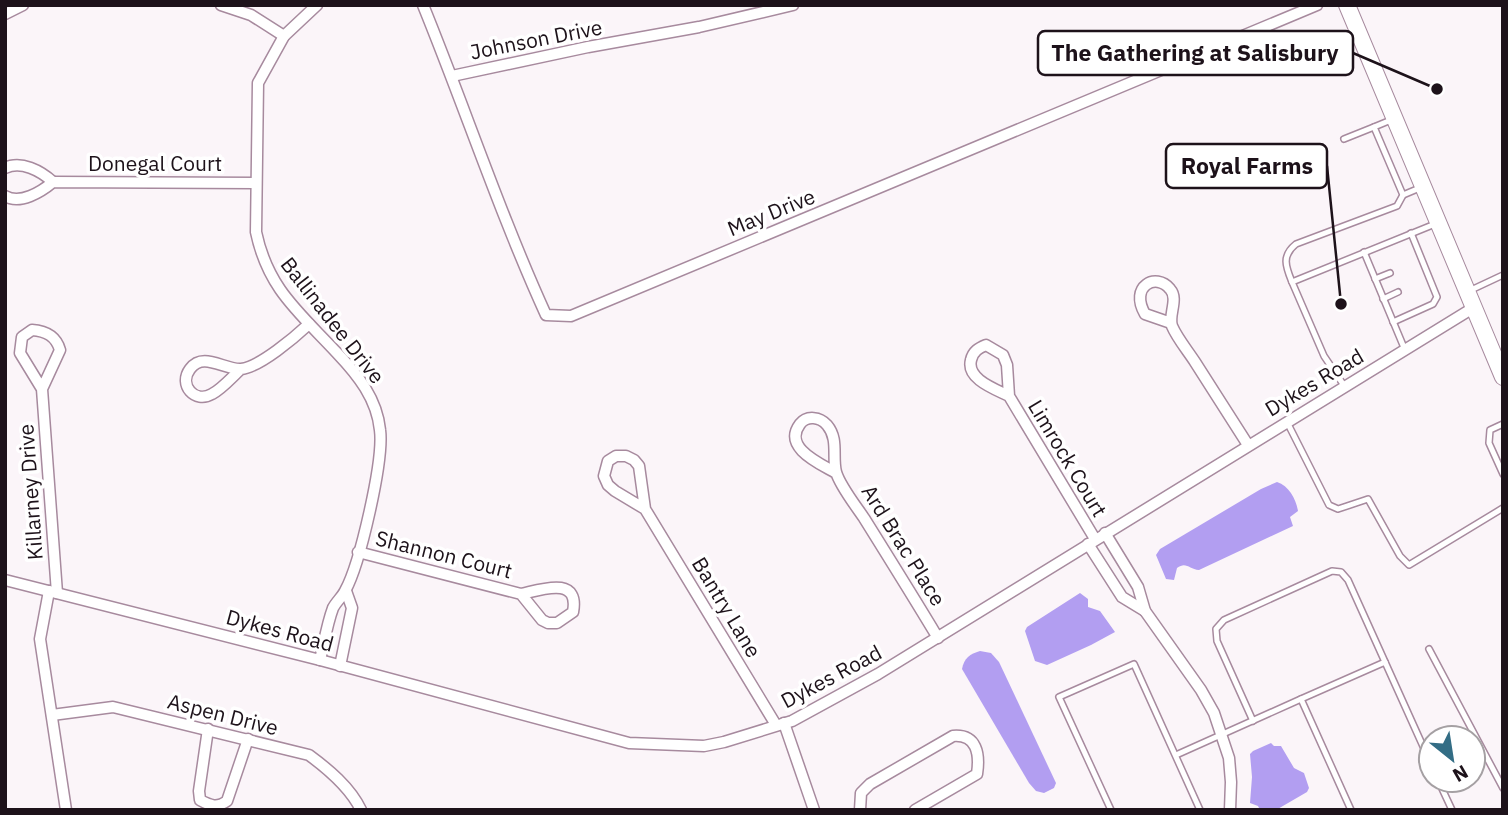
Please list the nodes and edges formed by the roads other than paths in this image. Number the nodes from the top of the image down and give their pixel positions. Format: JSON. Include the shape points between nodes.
{"nodes":[{"id":1,"x":23,"y":5,"type":"edge"},
{"id":2,"x":221,"y":5,"type":"edge"},
{"id":3,"x":317,"y":5,"type":"edge"},
{"id":4,"x":423,"y":5,"type":"edge"},
{"id":5,"x":793,"y":5,"type":"edge"},
{"id":6,"x":1317,"y":5,"type":"edge"},
{"id":7,"x":1347,"y":5,"type":"edge"},
{"id":8,"x":5,"y":14,"type":"edge"},
{"id":9,"x":284,"y":36,"type":"junction"},
{"id":10,"x":452,"y":76,"type":"junction"},
{"id":11,"x":1393,"y":119,"type":"junction"},
{"id":12,"x":1374,"y":127,"type":"junction"},
{"id":13,"x":1344,"y":139,"type":"dead end"},
{"id":14,"x":5,"y":168,"type":"edge"},
{"id":15,"x":53,"y":182,"type":"junction"},
{"id":16,"x":256,"y":183,"type":"junction"},
{"id":17,"x":1422,"y":187,"type":"junction"},
{"id":18,"x":1403,"y":195,"type":"junction"},
{"id":19,"x":5,"y":196,"type":"edge"},
{"id":20,"x":1437,"y":223,"type":"junction"},
{"id":21,"x":1411,"y":233,"type":"junction"},
{"id":22,"x":1364,"y":252,"type":"junction"},
{"id":23,"x":1422,"y":258,"type":"junction"},
{"id":24,"x":1414,"y":262,"type":"dead end"},
{"id":25,"x":1390,"y":272,"type":"dead end"},
{"id":26,"x":1503,"y":275,"type":"edge"},
{"id":27,"x":1375,"y":279,"type":"junction"},
{"id":28,"x":1431,"y":279,"type":"junction"},
{"id":29,"x":1292,"y":282,"type":"junction"},
{"id":30,"x":1423,"y":282,"type":"dead end"},
{"id":31,"x":1398,"y":292,"type":"dead end"},
{"id":32,"x":1466,"y":292,"type":"junction"},
{"id":33,"x":1383,"y":299,"type":"junction"},
{"id":34,"x":1473,"y":308,"type":"junction"},
{"id":35,"x":1393,"y":322,"type":"junction"},
{"id":36,"x":1171,"y":323,"type":"dead end"},
{"id":37,"x":309,"y":324,"type":"junction"},
{"id":38,"x":1405,"y":350,"type":"junction"},
{"id":39,"x":241,"y":369,"type":"junction"},
{"id":40,"x":1502,"y":374,"type":"edge"},
{"id":41,"x":1345,"y":387,"type":"junction"},
{"id":42,"x":42,"y":389,"type":"junction"},
{"id":43,"x":1009,"y":396,"type":"junction"},
{"id":44,"x":1287,"y":422,"type":"junction"},
{"id":45,"x":1503,"y":424,"type":"edge"},
{"id":46,"x":1248,"y":445,"type":"junction"},
{"id":47,"x":836,"y":473,"type":"junction"},
{"id":48,"x":1503,"y":474,"type":"edge"},
{"id":49,"x":1503,"y":508,"type":"edge"},
{"id":50,"x":645,"y":509,"type":"junction"},
{"id":51,"x":1096,"y":539,"type":"junction"},
{"id":52,"x":358,"y":552,"type":"junction"},
{"id":53,"x":5,"y":580,"type":"edge"},
{"id":54,"x":346,"y":591,"type":"junction"},
{"id":55,"x":53,"y":592,"type":"junction"},
{"id":56,"x":521,"y":594,"type":"junction"},
{"id":57,"x":1145,"y":611,"type":"junction"},
{"id":58,"x":938,"y":638,"type":"junction"},
{"id":59,"x":1429,"y":649,"type":"dead end"},
{"id":60,"x":320,"y":660,"type":"junction"},
{"id":61,"x":1385,"y":662,"type":"junction"},
{"id":62,"x":340,"y":666,"type":"junction"},
{"id":63,"x":1301,"y":699,"type":"junction"},
{"id":64,"x":52,"y":715,"type":"junction"},
{"id":65,"x":1253,"y":720,"type":"junction"},
{"id":66,"x":780,"y":724,"type":"junction"},
{"id":67,"x":208,"y":729,"type":"junction"},
{"id":68,"x":1417,"y":733,"type":"edge"},
{"id":69,"x":1222,"y":735,"type":"junction"},
{"id":70,"x":248,"y":739,"type":"junction"},
{"id":71,"x":1176,"y":755,"type":"junction"},
{"id":72,"x":1503,"y":788,"type":"edge"},
{"id":73,"x":1445,"y":794,"type":"edge"},
{"id":74,"x":66,"y":810,"type":"edge"},
{"id":75,"x":361,"y":810,"type":"edge"},
{"id":76,"x":814,"y":810,"type":"edge"},
{"id":77,"x":860,"y":810,"type":"edge"},
{"id":78,"x":915,"y":810,"type":"edge"},
{"id":79,"x":1111,"y":810,"type":"edge"},
{"id":80,"x":1200,"y":810,"type":"edge"},
{"id":81,"x":1230,"y":810,"type":"edge"},
{"id":82,"x":1351,"y":810,"type":"edge"},
{"id":83,"x":1452,"y":810,"type":"edge"}],
"edges":[{"from":1,"to":8,"type":"street"},
{"from":2,"to":9,"type":"street","via":[[251,15]]},
{"from":3,"to":9,"type":"street","name":"Ballinadee Drive"},
{"from":4,"to":10,"type":"street","name":"May Drive"},
{"from":5,"to":10,"type":"street","name":"Johnson Drive"},
{"from":6,"to":10,"type":"street","name":"May Drive","via":[[571,316],[546,315],[516,249]]},
{"from":7,"to":11,"type":"street"},
{"from":9,"to":16,"type":"street","name":"Ballinadee Drive","via":[[258,83]]},
{"from":11,"to":12,"type":"lane"},
{"from":11,"to":17,"type":"street"},
{"from":12,"to":13,"type":"lane"},
{"from":12,"to":18,"type":"lane"},
{"from":14,"to":15,"type":"street","name":"Donegal Court","via":[[24,166]]},
{"from":15,"to":16,"type":"street","name":"Donegal Court"},
{"from":15,"to":19,"type":"street","name":"Donegal Court","via":[[20,200]]},
{"from":16,"to":37,"type":"street","name":"Ballinadee Drive","via":[[261,255],[276,285]]},
{"from":17,"to":18,"type":"lane"},
{"from":17,"to":20,"type":"street"},
{"from":18,"to":29,"type":"lane","via":[[1397,206],[1290,248],[1284,264]]},
{"from":20,"to":21,"type":"lane"},
{"from":20,"to":32,"type":"street"},
{"from":21,"to":22,"type":"lane"},
{"from":21,"to":23,"type":"lane"},
{"from":22,"to":27,"type":"lane"},
{"from":22,"to":29,"type":"lane"},
{"from":23,"to":24,"type":"lane"},
{"from":23,"to":28,"type":"lane"},
{"from":25,"to":27,"type":"lane"},
{"from":26,"to":32,"type":"lane"},
{"from":27,"to":33,"type":"lane"},
{"from":28,"to":30,"type":"lane"},
{"from":28,"to":35,"type":"lane","via":[[1437,297],[1433,304]]},
{"from":29,"to":41,"type":"lane","via":[[1324,356]]},
{"from":31,"to":33,"type":"lane"},
{"from":32,"to":34,"type":"street"},
{"from":33,"to":35,"type":"lane"},
{"from":34,"to":38,"type":"street","name":"Dykes Road"},
{"from":34,"to":40,"type":"street"},
{"from":35,"to":38,"type":"lane"},
{"from":36,"to":46,"type":"street"},
{"from":37,"to":39,"type":"street","via":[[291,341]]},
{"from":37,"to":52,"type":"street","name":"Ballinadee Drive","via":[[361,379],[380,428],[381,452]]},
{"from":38,"to":41,"type":"street","name":"Dykes Road"},
{"from":39,"to":39,"type":"street","via":[[197,362],[185,380],[187,388],[194,395],[213,394]]},
{"from":41,"to":44,"type":"street","name":"Dykes Road"},
{"from":42,"to":42,"type":"street","name":"Killarney Drive","via":[[20,353],[22,337],[32,330],[43,331],[57,341],[60,350]]},
{"from":42,"to":55,"type":"street","name":"Killarney Drive"},
{"from":43,"to":43,"type":"street","name":"Limrock Court","via":[[1003,355],[986,345],[978,348],[970,364],[973,374]]},
{"from":43,"to":51,"type":"street","name":"Limrock Court"},
{"from":44,"to":46,"type":"street","name":"Dykes Road"},
{"from":44,"to":49,"type":"lane","via":[[1329,505],[1338,509],[1368,499],[1409,565]]},
{"from":45,"to":48,"type":"lane","via":[[1490,430],[1489,443]]},
{"from":46,"to":51,"type":"street","name":"Dykes Road"},
{"from":47,"to":47,"type":"street","name":"Ard Brac Place","via":[[832,432],[819,418],[808,418],[800,424],[796,443],[802,452]]},
{"from":47,"to":58,"type":"street","name":"Ard Brac Place"},
{"from":50,"to":50,"type":"street","name":"Bantry Lane","via":[[639,466],[626,456],[608,461],[604,476],[608,485]]},
{"from":50,"to":66,"type":"street","name":"Bantry Lane"},
{"from":51,"to":57,"type":"street","via":[[1138,587]]},
{"from":51,"to":57,"type":"street","via":[[1122,597]]},
{"from":51,"to":58,"type":"street","name":"Dykes Road"},
{"from":52,"to":54,"type":"street","name":"Ballinadee Drive"},
{"from":52,"to":56,"type":"street","name":"Shannon Court"},
{"from":53,"to":55,"type":"street","name":"Dykes Road"},
{"from":54,"to":60,"type":"street","name":"Ballinadee Drive","via":[[334,607]]},
{"from":54,"to":62,"type":"street","name":"Ballinadee Drive","via":[[352,608]]},
{"from":55,"to":60,"type":"street","name":"Dykes Road"},
{"from":55,"to":64,"type":"street","via":[[40,639]]},
{"from":56,"to":56,"type":"street","name":"Shannon Court","via":[[548,623],[557,623],[573,612],[575,603],[563,587]]},
{"from":57,"to":69,"type":"street","via":[[1201,690]]},
{"from":58,"to":66,"type":"street","name":"Dykes Road"},
{"from":59,"to":72,"type":"lane"},
{"from":60,"to":62,"type":"street","name":"Dykes Road"},
{"from":61,"to":63,"type":"lane"},
{"from":61,"to":65,"type":"lane","via":[[1348,580],[1341,572],[1332,571],[1224,620],[1216,629],[1217,641]]},
{"from":61,"to":68,"type":"lane"},
{"from":62,"to":66,"type":"street","name":"Dykes Road","via":[[629,743],[704,746]]},
{"from":63,"to":65,"type":"lane"},
{"from":63,"to":82,"type":"lane"},
{"from":64,"to":67,"type":"street","name":"Aspen Drive","via":[[113,707]]},
{"from":64,"to":74,"type":"street"},
{"from":65,"to":69,"type":"lane"},
{"from":66,"to":76,"type":"street","name":"Bantry Lane"},
{"from":67,"to":70,"type":"street","name":"Aspen Drive"},
{"from":67,"to":70,"type":"street","via":[[199,791],[200,800],[211,806],[227,801]]},
{"from":69,"to":71,"type":"lane"},
{"from":69,"to":81,"type":"street","via":[[1229,758]]},
{"from":70,"to":75,"type":"street","name":"Aspen Drive","via":[[309,755],[329,770]]},
{"from":71,"to":79,"type":"lane","via":[[1134,664],[1059,697]]},
{"from":71,"to":80,"type":"lane"},
{"from":73,"to":83,"type":"lane"},
{"from":77,"to":78,"type":"street","via":[[861,793],[870,785],[953,736],[969,739],[979,753],[977,774]]}]}
